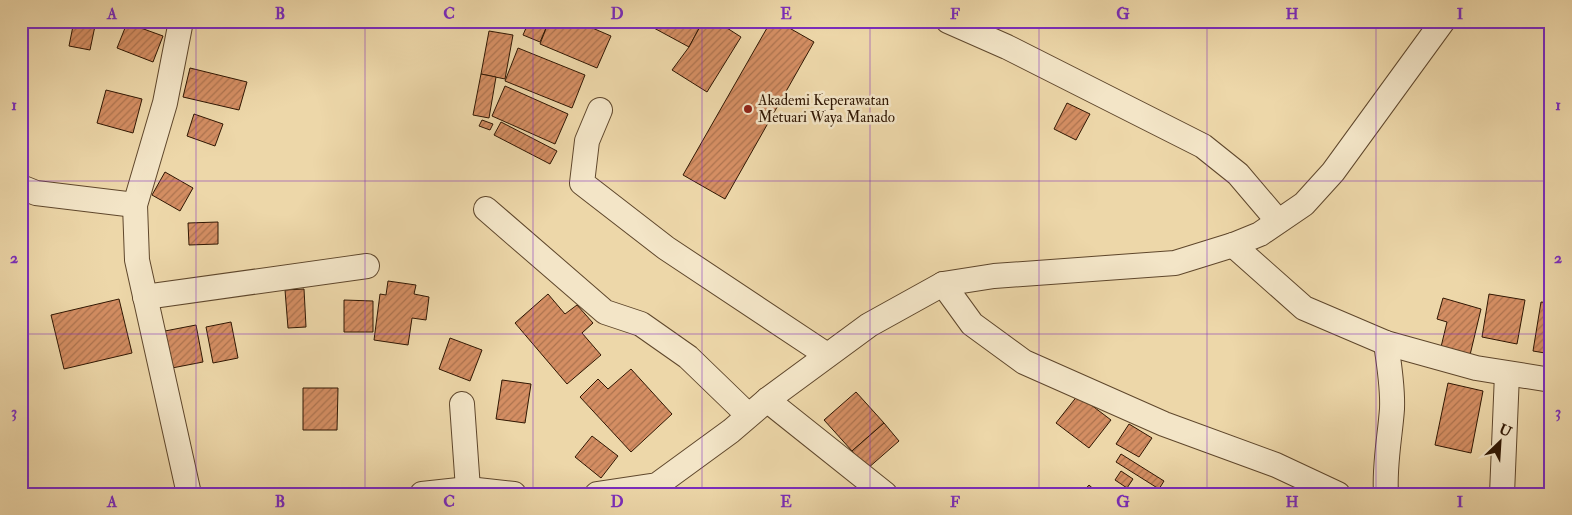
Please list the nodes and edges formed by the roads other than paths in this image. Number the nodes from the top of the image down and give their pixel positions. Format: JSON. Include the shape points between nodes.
{"nodes":[{"id":1,"x":181,"y":21,"type":"edge"},
{"id":2,"x":948,"y":21,"type":"edge"},
{"id":3,"x":1443,"y":21,"type":"edge"},
{"id":4,"x":600,"y":110,"type":"dead end"},
{"id":5,"x":21,"y":186,"type":"edge"},
{"id":6,"x":135,"y":205,"type":"junction"},
{"id":7,"x":486,"y":209,"type":"dead end"},
{"id":8,"x":1278,"y":221,"type":"junction"},
{"id":9,"x":1233,"y":245,"type":"junction"},
{"id":10,"x":367,"y":266,"type":"dead end"},
{"id":11,"x":943,"y":284,"type":"junction"},
{"id":12,"x":145,"y":297,"type":"junction"},
{"id":13,"x":1386,"y":343,"type":"junction"},
{"id":14,"x":827,"y":355,"type":"junction"},
{"id":15,"x":1507,"y":374,"type":"junction"},
{"id":16,"x":1551,"y":380,"type":"edge"},
{"id":17,"x":767,"y":400,"type":"junction"},
{"id":18,"x":462,"y":404,"type":"dead end"},
{"id":19,"x":748,"y":415,"type":"junction"},
{"id":20,"x":468,"y":489,"type":"junction"},
{"id":21,"x":189,"y":494,"type":"edge"},
{"id":22,"x":422,"y":494,"type":"edge"},
{"id":23,"x":514,"y":494,"type":"edge"},
{"id":24,"x":597,"y":494,"type":"edge"},
{"id":25,"x":885,"y":494,"type":"edge"},
{"id":26,"x":1338,"y":494,"type":"edge"},
{"id":27,"x":1386,"y":494,"type":"edge"},
{"id":28,"x":1502,"y":494,"type":"edge"}],
"edges":[{"from":1,"to":6,"type":"street","via":[[167,94]]},
{"from":2,"to":8,"type":"street","via":[[1007,47],[1203,146],[1238,174]]},
{"from":3,"to":8,"type":"street","via":[[1333,172],[1304,204]]},
{"from":4,"to":14,"type":"street","via":[[587,141],[582,183],[666,248]]},
{"from":5,"to":6,"type":"street","via":[[36,193]]},
{"from":6,"to":12,"type":"street","via":[[137,260]]},
{"from":7,"to":19,"type":"street","via":[[605,312],[641,324],[688,357]]},
{"from":8,"to":9,"type":"street","via":[[1260,234]]},
{"from":9,"to":11,"type":"street","via":[[1175,263],[994,276]]},
{"from":9,"to":13,"type":"street","via":[[1304,308]]},
{"from":10,"to":12,"type":"street"},
{"from":11,"to":14,"type":"street","via":[[869,325]]},
{"from":11,"to":26,"type":"street","via":[[972,324],[1024,362],[1164,424],[1276,465]]},
{"from":12,"to":21,"type":"street"},
{"from":13,"to":15,"type":"street"},
{"from":13,"to":27,"type":"street","via":[[1392,381],[1384,472]]},
{"from":14,"to":17,"type":"street"},
{"from":15,"to":16,"type":"street"},
{"from":15,"to":28,"type":"street"},
{"from":17,"to":19,"type":"street"},
{"from":17,"to":25,"type":"street"},
{"from":18,"to":20,"type":"street"},
{"from":19,"to":24,"type":"street","via":[[657,484]]},
{"from":20,"to":22,"type":"street"},
{"from":20,"to":23,"type":"street"}]}
